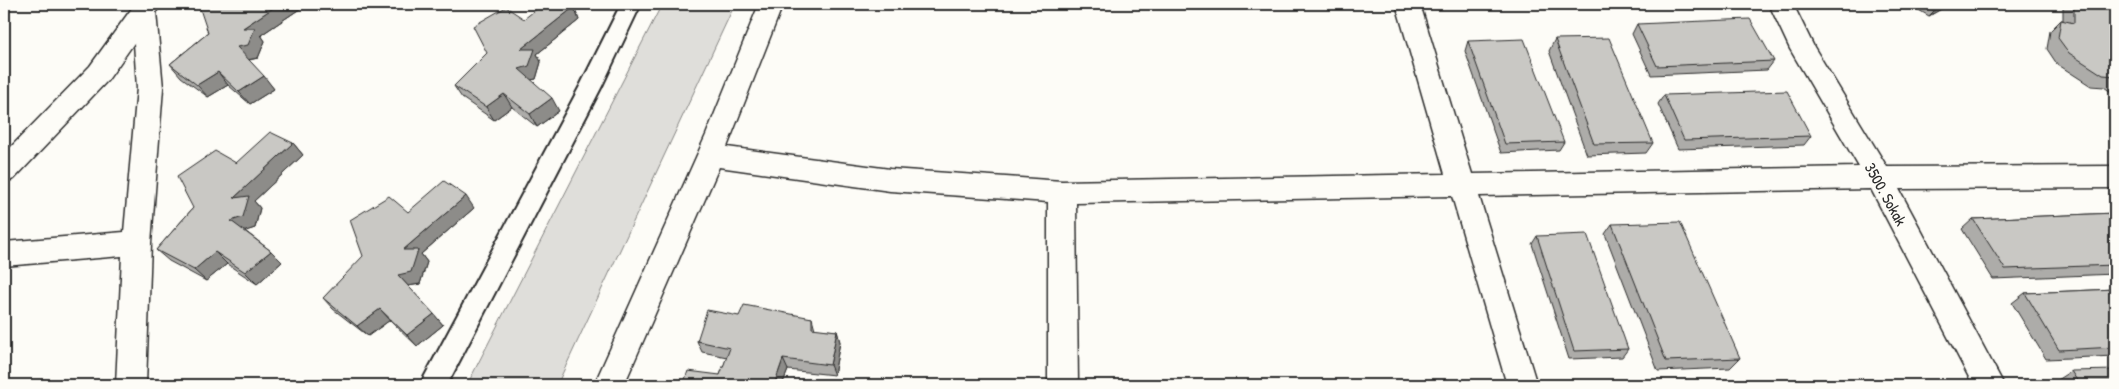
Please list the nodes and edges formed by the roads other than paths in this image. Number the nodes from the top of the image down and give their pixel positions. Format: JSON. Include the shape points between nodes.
{"nodes":[{"id":1,"x":631,"y":4,"type":"edge"},
{"id":2,"x":771,"y":4,"type":"edge"},
{"id":3,"x":1408,"y":4,"type":"edge"},
{"id":4,"x":1781,"y":4,"type":"edge"},
{"id":5,"x":147,"y":6,"type":"edge"},
{"id":6,"x":710,"y":155,"type":"junction"},
{"id":7,"x":4,"y":171,"type":"edge"},
{"id":8,"x":2115,"y":176,"type":"edge"},
{"id":9,"x":1879,"y":178,"type":"junction"},
{"id":10,"x":1462,"y":185,"type":"junction"},
{"id":11,"x":1062,"y":192,"type":"junction"},
{"id":12,"x":137,"y":244,"type":"junction"},
{"id":13,"x":4,"y":254,"type":"edge"},
{"id":14,"x":131,"y":385,"type":"edge"},
{"id":15,"x":433,"y":385,"type":"edge"},
{"id":16,"x":609,"y":385,"type":"edge"},
{"id":17,"x":1063,"y":385,"type":"edge"},
{"id":18,"x":1522,"y":385,"type":"edge"},
{"id":19,"x":1989,"y":385,"type":"edge"}],
"edges":[{"from":1,"to":15,"type":"lane"},
{"from":2,"to":6,"type":"street"},
{"from":3,"to":10,"type":"street"},
{"from":4,"to":9,"type":"street","name":"3500. Sokak","via":[[1803,49]]},
{"from":5,"to":7,"type":"street","via":[[98,73]]},
{"from":5,"to":12,"type":"street","via":[[150,88]]},
{"from":6,"to":11,"type":"street","via":[[890,180]]},
{"from":6,"to":16,"type":"street"},
{"from":8,"to":9,"type":"street"},
{"from":9,"to":10,"type":"street"},
{"from":9,"to":19,"type":"street","name":"3500. Sokak"},
{"from":10,"to":11,"type":"street"},
{"from":10,"to":18,"type":"street"},
{"from":11,"to":17,"type":"street"},
{"from":12,"to":13,"type":"street"},
{"from":12,"to":14,"type":"street"}]}
